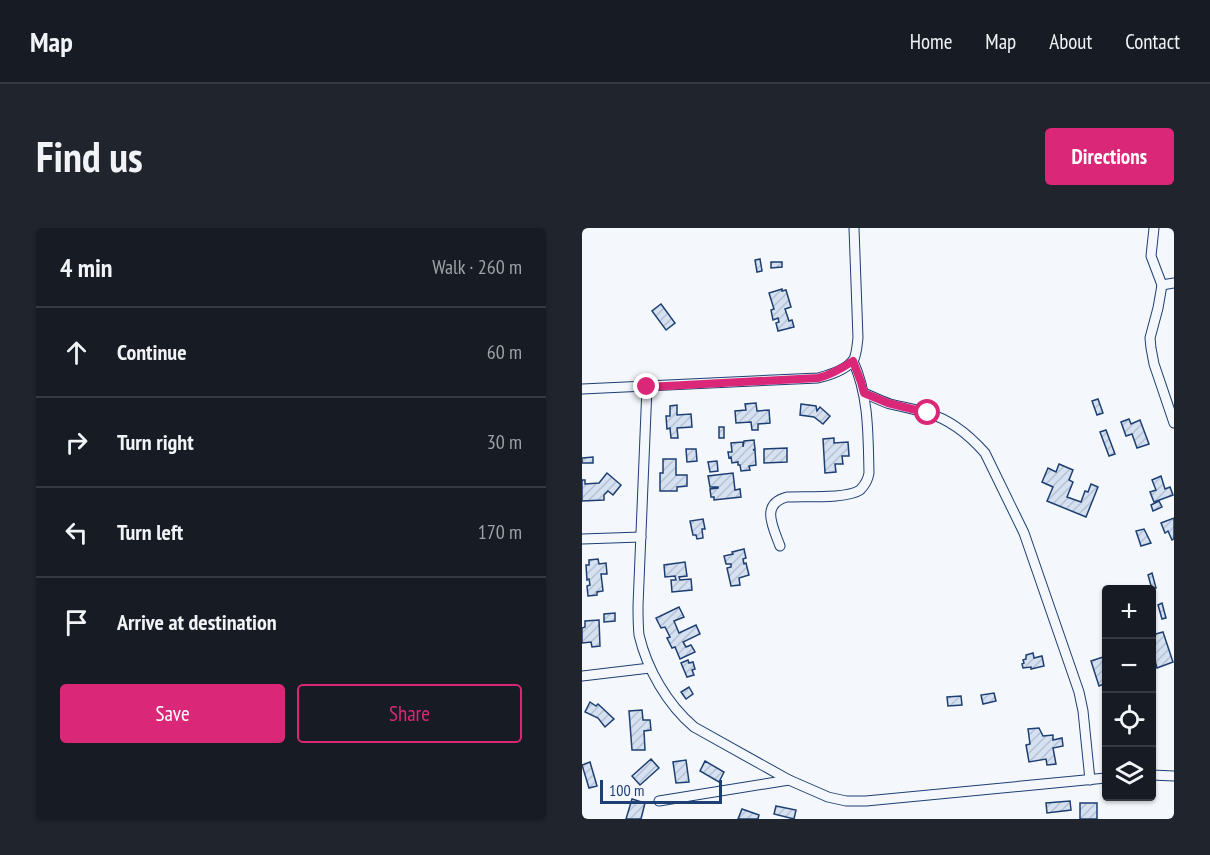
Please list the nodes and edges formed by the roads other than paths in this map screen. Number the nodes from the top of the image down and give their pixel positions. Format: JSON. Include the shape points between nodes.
{"nodes":[{"id":1,"x":854,"y":228,"type":"edge"},
{"id":2,"x":1154,"y":228,"type":"edge"},
{"id":3,"x":1174,"y":283,"type":"edge"},
{"id":4,"x":1162,"y":285,"type":"junction"},
{"id":5,"x":853,"y":361,"type":"junction"},
{"id":6,"x":647,"y":387,"type":"junction"},
{"id":7,"x":582,"y":389,"type":"edge"},
{"id":8,"x":864,"y":393,"type":"junction"},
{"id":9,"x":1174,"y":423,"type":"edge"},
{"id":10,"x":641,"y":537,"type":"junction"},
{"id":11,"x":582,"y":539,"type":"edge"},
{"id":12,"x":780,"y":546,"type":"dead end"},
{"id":13,"x":650,"y":668,"type":"junction"},
{"id":14,"x":582,"y":676,"type":"edge"},
{"id":15,"x":1156,"y":775,"type":"edge"},
{"id":16,"x":1174,"y":776,"type":"edge"},
{"id":17,"x":1102,"y":779,"type":"edge"},
{"id":18,"x":789,"y":780,"type":"junction"},
{"id":19,"x":1090,"y":780,"type":"junction"},
{"id":20,"x":659,"y":801,"type":"dead end"}],
"edges":[{"from":1,"to":5,"type":"street","via":[[858,338]]},
{"from":2,"to":4,"type":"street","via":[[1151,256]]},
{"from":3,"to":4,"type":"street"},
{"from":4,"to":9,"type":"street","via":[[1150,338],[1154,364]]},
{"from":5,"to":6,"type":"street","via":[[818,378]]},
{"from":5,"to":8,"type":"street"},
{"from":6,"to":7,"type":"street"},
{"from":6,"to":10,"type":"street"},
{"from":8,"to":12,"type":"street","via":[[868,479],[854,493],[780,499],[770,512],[770,519]]},
{"from":8,"to":19,"type":"street","via":[[940,418],[962,431],[985,453],[1024,533],[1079,692]]},
{"from":10,"to":11,"type":"street"},
{"from":10,"to":13,"type":"street","via":[[638,620]]},
{"from":13,"to":14,"type":"street"},
{"from":13,"to":18,"type":"street","via":[[685,720]]},
{"from":15,"to":16,"type":"street"},
{"from":17,"to":19,"type":"street"},
{"from":18,"to":19,"type":"street","via":[[828,797],[855,802]]},
{"from":18,"to":20,"type":"street"}]}
